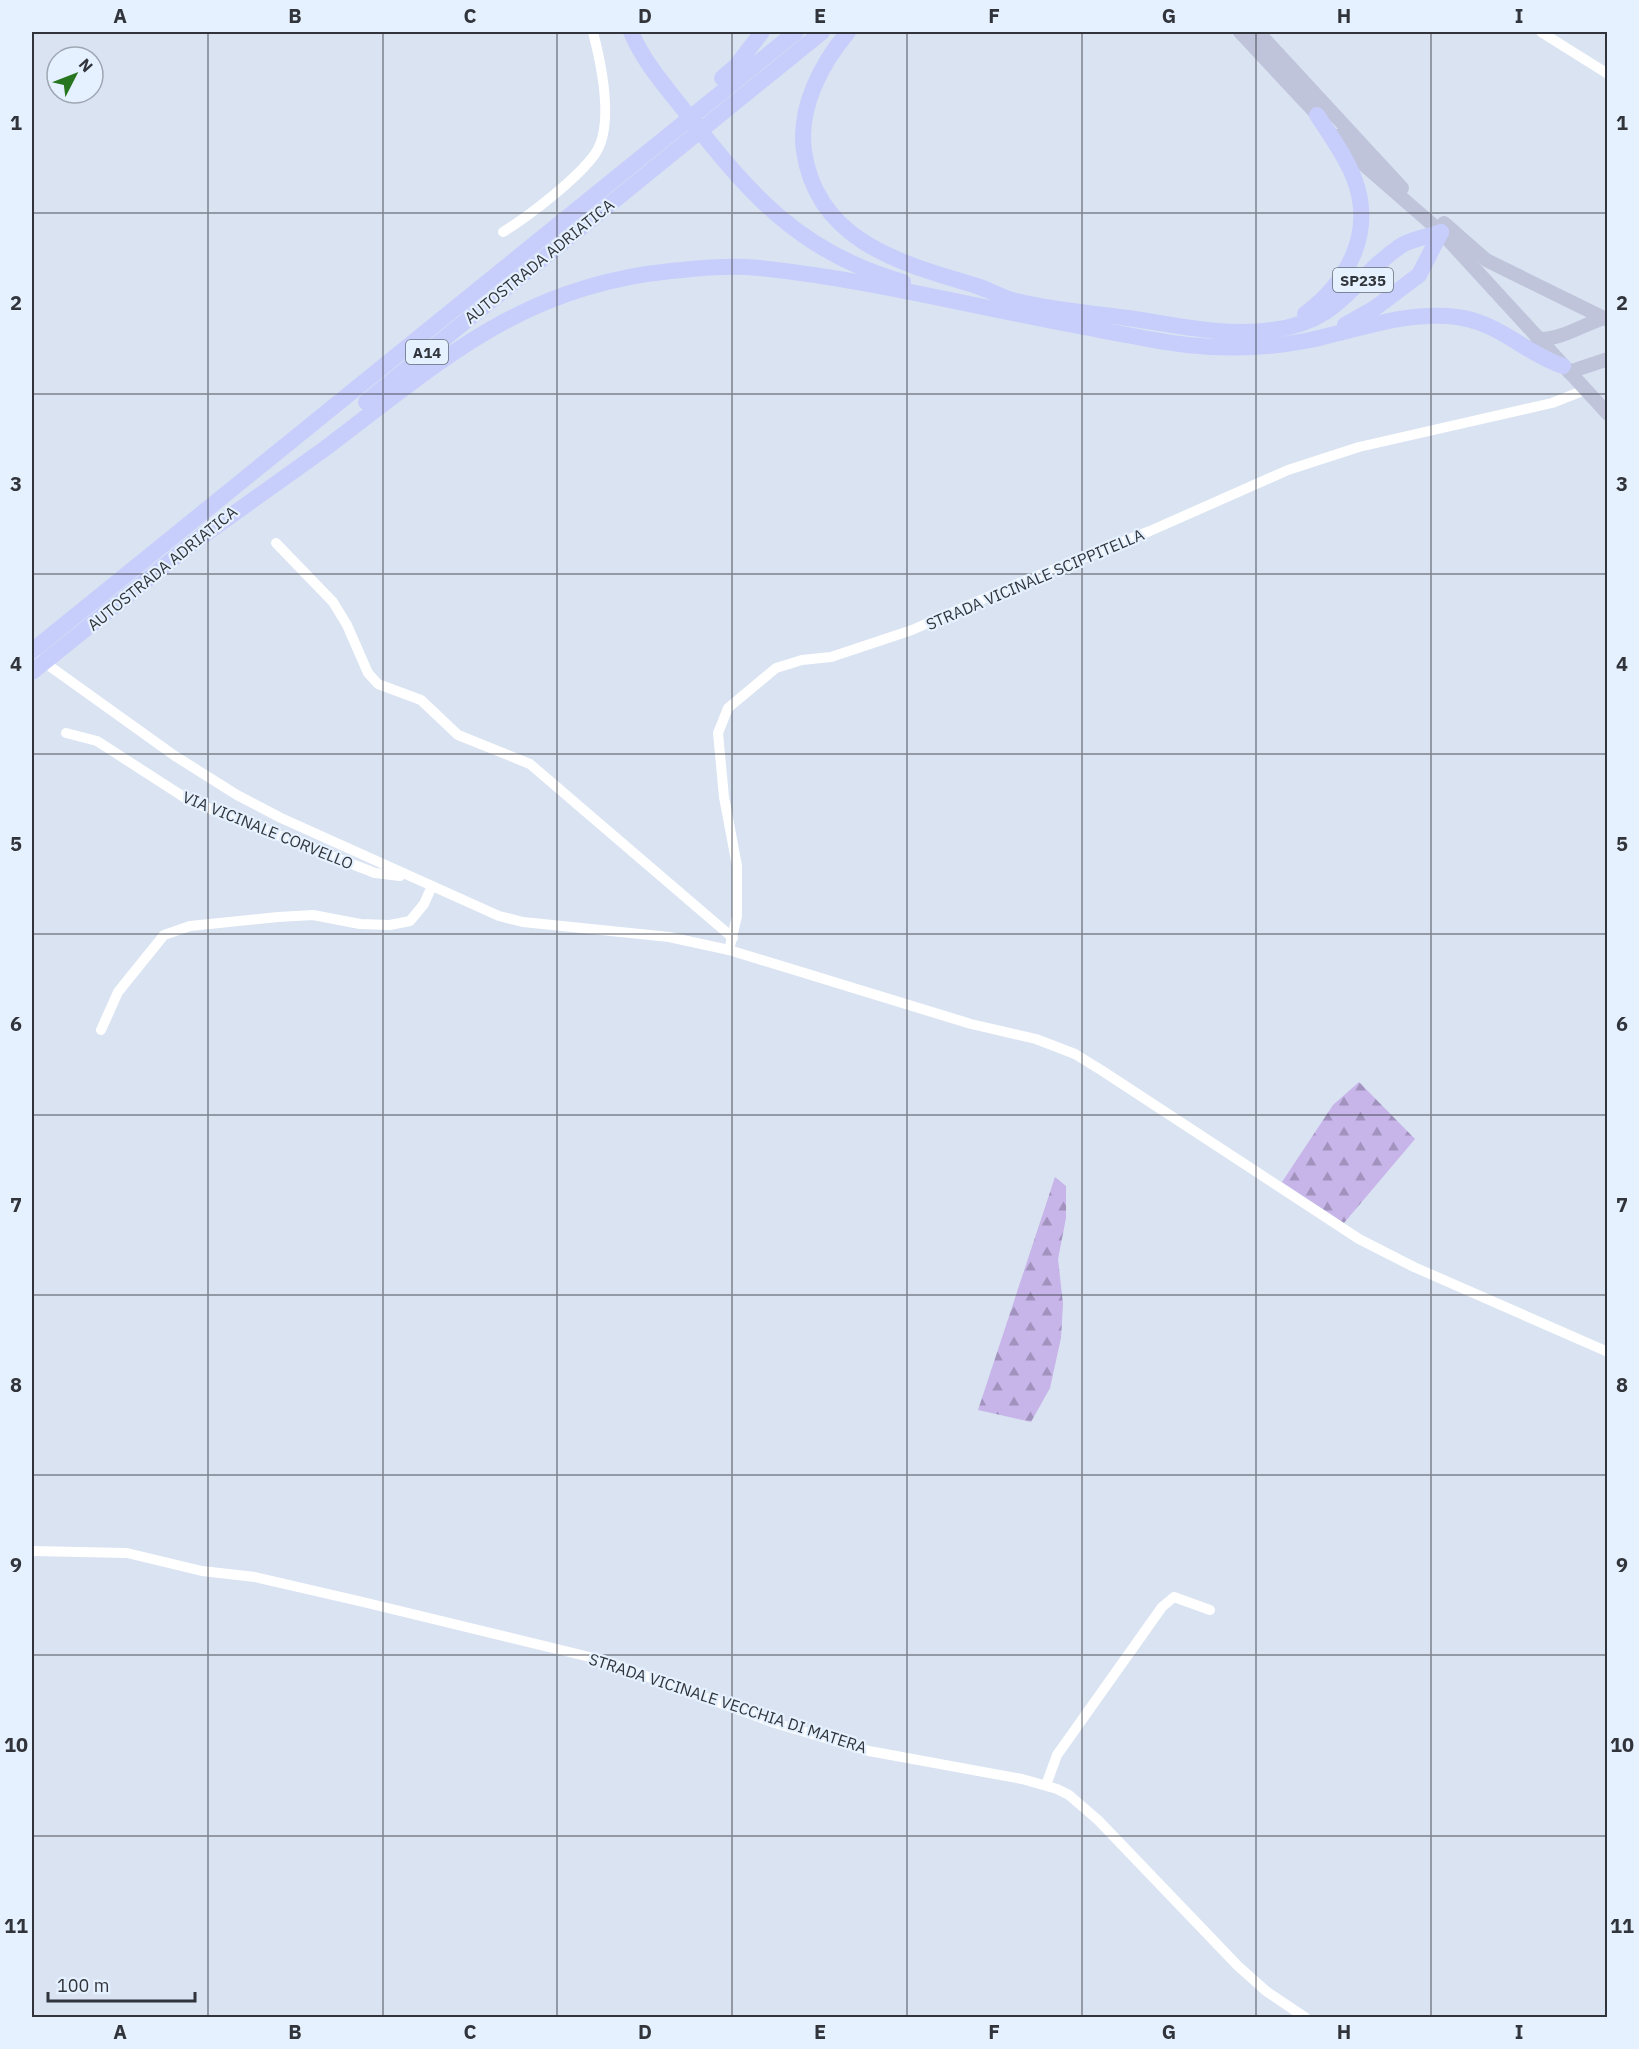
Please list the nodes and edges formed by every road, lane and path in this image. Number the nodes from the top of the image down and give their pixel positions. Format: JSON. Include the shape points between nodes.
{"nodes":[{"id":1,"x":593,"y":32,"type":"edge"},
{"id":2,"x":631,"y":32,"type":"edge"},
{"id":3,"x":762,"y":32,"type":"edge"},
{"id":4,"x":796,"y":32,"type":"edge"},
{"id":5,"x":822,"y":32,"type":"edge"},
{"id":6,"x":848,"y":32,"type":"edge"},
{"id":7,"x":1240,"y":32,"type":"edge"},
{"id":8,"x":1258,"y":32,"type":"edge"},
{"id":9,"x":1541,"y":32,"type":"edge"},
{"id":10,"x":1608,"y":74,"type":"edge"},
{"id":11,"x":1317,"y":115,"type":"junction"},
{"id":12,"x":1403,"y":189,"type":"junction"},
{"id":13,"x":571,"y":212,"type":"junction"},
{"id":14,"x":1440,"y":231,"type":"junction"},
{"id":15,"x":503,"y":232,"type":"dead end"},
{"id":16,"x":944,"y":292,"type":"junction"},
{"id":17,"x":1015,"y":301,"type":"junction"},
{"id":18,"x":1026,"y":317,"type":"junction"},
{"id":19,"x":1606,"y":319,"type":"edge"},
{"id":20,"x":1285,"y":328,"type":"junction"},
{"id":21,"x":1564,"y":334,"type":"junction"},
{"id":22,"x":1326,"y":335,"type":"junction"},
{"id":23,"x":1537,"y":339,"type":"junction"},
{"id":24,"x":1608,"y":359,"type":"edge"},
{"id":25,"x":1563,"y":366,"type":"junction"},
{"id":26,"x":1587,"y":392,"type":"junction"},
{"id":27,"x":1608,"y":414,"type":"edge"},
{"id":28,"x":197,"y":540,"type":"junction"},
{"id":29,"x":276,"y":543,"type":"dead end"},
{"id":30,"x":32,"y":652,"type":"edge"},
{"id":31,"x":32,"y":672,"type":"edge"},
{"id":32,"x":66,"y":733,"type":"dead end"},
{"id":33,"x":412,"y":878,"type":"junction"},
{"id":34,"x":432,"y":886,"type":"junction"},
{"id":35,"x":733,"y":938,"type":"junction"},
{"id":36,"x":729,"y":950,"type":"junction"},
{"id":37,"x":101,"y":1030,"type":"dead end"},
{"id":38,"x":1608,"y":1352,"type":"edge"},
{"id":39,"x":32,"y":1551,"type":"edge"},
{"id":40,"x":1210,"y":1610,"type":"dead end"},
{"id":41,"x":1046,"y":1785,"type":"junction"},
{"id":42,"x":1306,"y":2018,"type":"edge"}],
"edges":[{"from":1,"to":15,"type":"street","via":[[602,65],[605,107],[595,153],[548,198]]},
{"from":2,"to":16,"type":"highway","via":[[655,74],[775,215],[804,239],[865,270]]},
{"from":3,"to":13,"type":"highway","via":[[736,66]]},
{"from":4,"to":13,"type":"highway","name":"AUTOSTRADA ADRIATICA","number":"A14"},
{"from":5,"to":28,"type":"highway","name":"AUTOSTRADA ADRIATICA","number":"A14"},
{"from":6,"to":17,"type":"highway","via":[[828,59],[805,112],[806,167],[825,207],[840,225],[869,247]]},
{"from":7,"to":11,"type":"main road"},
{"from":8,"to":12,"type":"main road"},
{"from":9,"to":10,"type":"street"},
{"from":11,"to":14,"type":"main road","via":[[1363,164]]},
{"from":11,"to":20,"type":"highway","via":[[1355,181],[1360,231],[1353,258],[1336,288]]},
{"from":12,"to":14,"type":"main road"},
{"from":12,"to":19,"type":"main road","via":[[1486,260]]},
{"from":13,"to":30,"type":"highway","name":"AUTOSTRADA ADRIATICA","number":"A14"},
{"from":14,"to":20,"type":"highway","number":"SP235","via":[[1402,245],[1332,309]]},
{"from":14,"to":22,"type":"highway","number":"SP235","via":[[1419,275],[1375,308]]},
{"from":14,"to":23,"type":"main road"},
{"from":16,"to":17,"type":"highway"},
{"from":16,"to":18,"type":"highway"},
{"from":17,"to":20,"type":"highway","via":[[1203,329],[1252,332]]},
{"from":18,"to":22,"type":"highway","via":[[1188,345],[1248,347]]},
{"from":18,"to":28,"type":"highway","via":[[941,297],[756,267],[637,275],[568,292],[512,316],[418,375]]},
{"from":19,"to":21,"type":"main road"},
{"from":21,"to":23,"type":"main road"},
{"from":21,"to":25,"type":"main road"},
{"from":22,"to":25,"type":"highway","via":[[1422,316],[1455,317],[1493,327],[1544,360]]},
{"from":23,"to":25,"type":"main road"},
{"from":24,"to":25,"type":"main road"},
{"from":25,"to":26,"type":"main road"},
{"from":26,"to":27,"type":"main road"},
{"from":26,"to":35,"type":"street","name":"STRADA VICINALE SCIPPITELLA","via":[[1298,466],[930,622],[831,657],[802,660],[776,669],[728,708],[718,733],[724,797],[737,866]]},
{"from":28,"to":31,"type":"highway","name":"AUTOSTRADA ADRIATICA","number":"A14"},
{"from":29,"to":35,"type":"street","via":[[333,602],[368,673],[378,684],[422,700],[458,735],[530,764]]},
{"from":30,"to":33,"type":"street","via":[[175,756],[237,795]]},
{"from":32,"to":33,"type":"street","name":"VIA VICINALE CORVELLO","via":[[97,741],[190,801],[375,873]]},
{"from":33,"to":34,"type":"street"},
{"from":34,"to":36,"type":"street","via":[[513,920],[669,937]]},
{"from":34,"to":37,"type":"street","via":[[410,921],[390,925],[313,915],[290,916],[190,926],[164,935],[118,992]]},
{"from":35,"to":36,"type":"street","name":"STRADA VICINALE SCIPPITELLA"},
{"from":36,"to":38,"type":"street","via":[[1063,1049],[1359,1239],[1414,1268]]},
{"from":39,"to":41,"type":"street","name":"STRADA VICINALE VECCHIA DI MATERA","via":[[127,1553],[202,1571],[255,1577],[602,1660],[775,1723],[869,1751]]},
{"from":40,"to":41,"type":"street","via":[[1174,1597],[1162,1607],[1057,1755]]},
{"from":41,"to":42,"type":"street","name":"STRADA VICINALE VECCHIA DI MATERA","via":[[1083,1806],[1238,1966]]}]}
